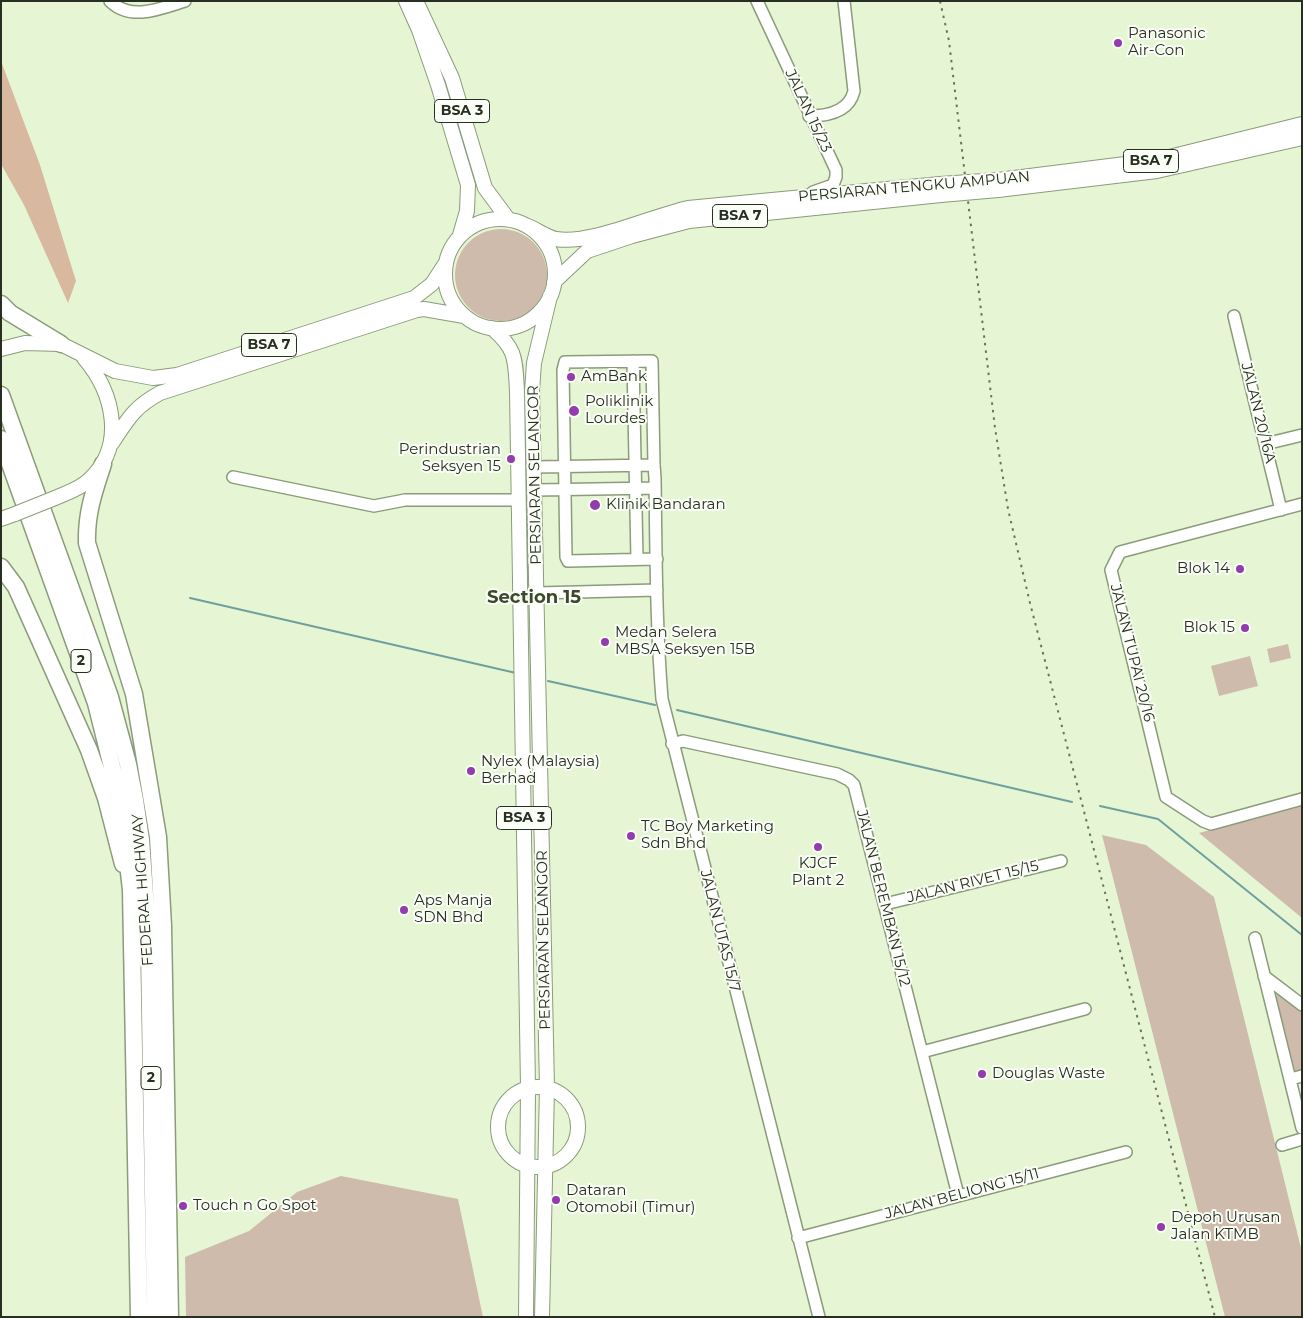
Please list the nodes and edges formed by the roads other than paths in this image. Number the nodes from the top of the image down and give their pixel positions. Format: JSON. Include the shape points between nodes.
{"nodes":[{"id":1,"x":110,"y":1,"type":"edge"},
{"id":2,"x":185,"y":1,"type":"edge"},
{"id":3,"x":406,"y":1,"type":"edge"},
{"id":4,"x":416,"y":1,"type":"edge"},
{"id":5,"x":757,"y":1,"type":"edge"},
{"id":6,"x":844,"y":1,"type":"edge"},
{"id":7,"x":810,"y":116,"type":"junction"},
{"id":8,"x":1302,"y":124,"type":"edge"},
{"id":9,"x":1302,"y":138,"type":"edge"},
{"id":10,"x":998,"y":185,"type":"junction"},
{"id":11,"x":941,"y":189,"type":"junction"},
{"id":12,"x":795,"y":198,"type":"junction"},
{"id":13,"x":508,"y":219,"type":"junction"},
{"id":14,"x":528,"y":226,"type":"junction"},
{"id":15,"x":460,"y":235,"type":"junction"},
{"id":16,"x":445,"y":264,"type":"junction"},
{"id":17,"x":554,"y":282,"type":"junction"},
{"id":18,"x":550,"y":296,"type":"junction"},
{"id":19,"x":1,"y":304,"type":"edge"},
{"id":20,"x":464,"y":316,"type":"junction"},
{"id":21,"x":1234,"y":316,"type":"dead end"},
{"id":22,"x":492,"y":328,"type":"junction"},
{"id":23,"x":61,"y":344,"type":"junction"},
{"id":24,"x":1,"y":349,"type":"edge"},
{"id":25,"x":80,"y":354,"type":"junction"},
{"id":26,"x":633,"y":361,"type":"junction"},
{"id":27,"x":1,"y":396,"type":"edge"},
{"id":28,"x":1302,"y":435,"type":"edge"},
{"id":29,"x":1,"y":439,"type":"edge"},
{"id":30,"x":112,"y":443,"type":"junction"},
{"id":31,"x":1265,"y":444,"type":"junction"},
{"id":32,"x":103,"y":464,"type":"junction"},
{"id":33,"x":635,"y":465,"type":"junction"},
{"id":34,"x":654,"y":465,"type":"junction"},
{"id":35,"x":565,"y":466,"type":"junction"},
{"id":36,"x":534,"y":467,"type":"junction"},
{"id":37,"x":234,"y":477,"type":"dead end"},
{"id":38,"x":636,"y":488,"type":"junction"},
{"id":39,"x":655,"y":488,"type":"junction"},
{"id":40,"x":535,"y":490,"type":"junction"},
{"id":41,"x":565,"y":490,"type":"junction"},
{"id":42,"x":519,"y":500,"type":"junction"},
{"id":43,"x":1302,"y":504,"type":"edge"},
{"id":44,"x":1281,"y":510,"type":"junction"},
{"id":45,"x":8,"y":516,"type":"edge"},
{"id":46,"x":637,"y":559,"type":"junction"},
{"id":47,"x":657,"y":559,"type":"junction"},
{"id":48,"x":1,"y":567,"type":"edge"},
{"id":49,"x":657,"y":590,"type":"junction"},
{"id":50,"x":537,"y":593,"type":"junction"},
{"id":51,"x":672,"y":744,"type":"junction"},
{"id":52,"x":1302,"y":799,"type":"edge"},
{"id":53,"x":142,"y":840,"type":"junction"},
{"id":54,"x":1061,"y":861,"type":"dead end"},
{"id":55,"x":131,"y":890,"type":"junction"},
{"id":56,"x":162,"y":902,"type":"junction"},
{"id":57,"x":885,"y":904,"type":"junction"},
{"id":58,"x":1255,"y":938,"type":"dead end"},
{"id":59,"x":1264,"y":976,"type":"junction"},
{"id":60,"x":1302,"y":1005,"type":"edge"},
{"id":61,"x":1085,"y":1009,"type":"dead end"},
{"id":62,"x":922,"y":1052,"type":"junction"},
{"id":63,"x":1302,"y":1076,"type":"edge"},
{"id":64,"x":1290,"y":1079,"type":"junction"},
{"id":65,"x":547,"y":1087,"type":"junction"},
{"id":66,"x":528,"y":1088,"type":"junction"},
{"id":67,"x":1302,"y":1128,"type":"edge"},
{"id":68,"x":1302,"y":1139,"type":"edge"},
{"id":69,"x":1282,"y":1145,"type":"dead end"},
{"id":70,"x":1126,"y":1152,"type":"dead end"},
{"id":71,"x":527,"y":1165,"type":"junction"},
{"id":72,"x":546,"y":1166,"type":"junction"},
{"id":73,"x":958,"y":1194,"type":"junction"},
{"id":74,"x":798,"y":1238,"type":"junction"},
{"id":75,"x":139,"y":1317,"type":"edge"},
{"id":76,"x":155,"y":1317,"type":"edge"},
{"id":77,"x":170,"y":1317,"type":"edge"},
{"id":78,"x":526,"y":1317,"type":"edge"},
{"id":79,"x":542,"y":1317,"type":"edge"},
{"id":80,"x":819,"y":1317,"type":"edge"}],
"edges":[{"from":1,"to":2,"type":"street","via":[[122,10],[132,12],[150,12]]},
{"from":3,"to":15,"type":"main road","number":"BSA 3","via":[[435,76],[468,185],[467,211]]},
{"from":4,"to":13,"type":"main road","number":"BSA 3","via":[[452,78],[486,188]]},
{"from":5,"to":7,"type":"street","name":"JALAN 15/23"},
{"from":6,"to":7,"type":"street","via":[[854,91],[852,98],[837,112]]},
{"from":7,"to":12,"type":"street","name":"JALAN 15/23","via":[[836,170],[836,177],[833,185]]},
{"from":8,"to":10,"type":"main road","name":"PERSIARAN TENGKU AMPUAN","number":"BSA 7","via":[[1157,160]]},
{"from":9,"to":10,"type":"main road","name":"PERSIARAN TENGKU AMPUAN","number":"BSA 7","via":[[1158,171]]},
{"from":10,"to":11,"type":"main road","name":"PERSIARAN TENGKU AMPUAN","number":"BSA 7","bridge":true},
{"from":11,"to":12,"type":"main road","name":"PERSIARAN TENGKU AMPUAN","number":"BSA 7"},
{"from":11,"to":17,"type":"main road","name":"PERSIARAN TENGKU AMPUAN","number":"BSA 7","via":[[668,225],[586,251]]},
{"from":12,"to":14,"type":"main road","name":"PERSIARAN TENGKU AMPUAN","number":"BSA 7","via":[[688,208],[576,239],[555,239]]},
{"from":13,"to":14,"type":"main road"},
{"from":13,"to":15,"type":"main road","via":[[474,224]]},
{"from":14,"to":17,"type":"main road","via":[[546,244],[553,262]]},
{"from":15,"to":16,"type":"main road"},
{"from":16,"to":20,"type":"main road","via":[[446,284],[452,302]]},
{"from":16,"to":25,"type":"main road","number":"BSA 7","via":[[432,284],[414,298],[177,375],[135,376],[115,371]]},
{"from":17,"to":18,"type":"main road"},
{"from":18,"to":22,"type":"main road","via":[[543,308],[520,325]]},
{"from":18,"to":36,"type":"main road","name":"PERSIARAN SELANGOR","number":"BSA 3","via":[[534,363]]},
{"from":19,"to":23,"type":"highway"},
{"from":20,"to":22,"type":"main road"},
{"from":20,"to":30,"type":"main road","number":"BSA 7","via":[[417,310],[160,393],[141,404]]},
{"from":21,"to":31,"type":"street","name":"JALAN 20/16A"},
{"from":22,"to":42,"type":"main road","name":"PERSIARAN SELANGOR","number":"BSA 3","via":[[507,341],[515,357]]},
{"from":23,"to":24,"type":"main road","via":[[25,343]]},
{"from":23,"to":25,"type":"main road"},
{"from":25,"to":30,"type":"main road","via":[[96,371],[107,394],[112,412]]},
{"from":26,"to":33,"type":"street"},
{"from":26,"to":34,"type":"street","name":"JALAN UTAS 15/7","via":[[652,360]]},
{"from":26,"to":35,"type":"street","via":[[565,362]]},
{"from":27,"to":53,"type":"highway","name":"FEDERAL HIGHWAY","number":"2","via":[[110,697],[128,764]]},
{"from":28,"to":31,"type":"street"},
{"from":29,"to":55,"type":"highway","name":"FEDERAL HIGHWAY","number":"2","via":[[101,721],[122,803]]},
{"from":30,"to":32,"type":"main road"},
{"from":31,"to":44,"type":"street","name":"JALAN 20/16A"},
{"from":32,"to":45,"type":"main road","bridge":true,"via":[[88,481]]},
{"from":32,"to":56,"type":"highway","via":[[90,500],[87,543],[134,694],[155,817]]},
{"from":33,"to":34,"type":"street"},
{"from":33,"to":35,"type":"street"},
{"from":33,"to":38,"type":"street"},
{"from":34,"to":39,"type":"street","name":"JALAN UTAS 15/7"},
{"from":35,"to":36,"type":"street"},
{"from":35,"to":41,"type":"street"},
{"from":36,"to":40,"type":"main road","name":"PERSIARAN SELANGOR","number":"BSA 3"},
{"from":37,"to":42,"type":"street","via":[[374,506],[405,500]]},
{"from":38,"to":39,"type":"street"},
{"from":38,"to":41,"type":"street"},
{"from":38,"to":46,"type":"street"},
{"from":39,"to":47,"type":"street","name":"JALAN UTAS 15/7"},
{"from":40,"to":41,"type":"street"},
{"from":40,"to":50,"type":"main road","name":"PERSIARAN SELANGOR","number":"BSA 3"},
{"from":41,"to":46,"type":"street","via":[[568,561]]},
{"from":42,"to":66,"type":"main road","name":"PERSIARAN SELANGOR","number":"BSA 3"},
{"from":43,"to":44,"type":"street","name":"JALAN TUPAI 20/16"},
{"from":44,"to":52,"type":"street","name":"JALAN TUPAI 20/16","via":[[1120,552],[1112,570],[1166,796],[1211,824]]},
{"from":46,"to":47,"type":"street"},
{"from":47,"to":49,"type":"street","name":"JALAN UTAS 15/7"},
{"from":48,"to":55,"type":"highway","via":[[16,587],[89,750]]},
{"from":49,"to":50,"type":"street"},
{"from":49,"to":51,"type":"street","name":"JALAN UTAS 15/7","via":[[662,699]]},
{"from":50,"to":65,"type":"main road","name":"PERSIARAN SELANGOR","number":"BSA 3"},
{"from":51,"to":57,"type":"street","name":"JALAN BEREMBAN 15/12","via":[[683,741],[837,774],[849,780],[854,786]]},
{"from":51,"to":74,"type":"street","name":"JALAN UTAS 15/7"},
{"from":53,"to":56,"type":"highway","via":[[153,862]]},
{"from":53,"to":76,"type":"highway","name":"FEDERAL HIGHWAY","number":"2","via":[[149,948]]},
{"from":54,"to":57,"type":"street","name":"JALAN RIVET 15/15"},
{"from":55,"to":75,"type":"highway","name":"FEDERAL HIGHWAY","number":"2"},
{"from":56,"to":77,"type":"highway"},
{"from":57,"to":62,"type":"street","name":"JALAN BEREMBAN 15/12"},
{"from":58,"to":59,"type":"street"},
{"from":59,"to":60,"type":"street"},
{"from":59,"to":64,"type":"street"},
{"from":61,"to":62,"type":"street"},
{"from":62,"to":73,"type":"street","name":"JALAN BEREMBAN 15/12"},
{"from":63,"to":64,"type":"street"},
{"from":64,"to":67,"type":"street"},
{"from":65,"to":66,"type":"main road"},
{"from":65,"to":72,"type":"main road","name":"PERSIARAN SELANGOR","number":"BSA 3"},
{"from":65,"to":72,"type":"main road","via":[[569,1102],[576,1114],[577,1127],[575,1140],[568,1152],[559,1161]]},
{"from":66,"to":71,"type":"main road","name":"PERSIARAN SELANGOR","number":"BSA 3"},
{"from":66,"to":71,"type":"main road","via":[[506,1102],[498,1128],[506,1152]]},
{"from":68,"to":69,"type":"street"},
{"from":70,"to":73,"type":"street","name":"JALAN BELIONG 15/11"},
{"from":71,"to":72,"type":"main road"},
{"from":71,"to":78,"type":"main road","name":"PERSIARAN SELANGOR","number":"BSA 3"},
{"from":72,"to":79,"type":"main road","name":"PERSIARAN SELANGOR","number":"BSA 3"},
{"from":73,"to":74,"type":"street","name":"JALAN BELIONG 15/11"},
{"from":74,"to":80,"type":"street","name":"JALAN UTAS 15/7"}]}
